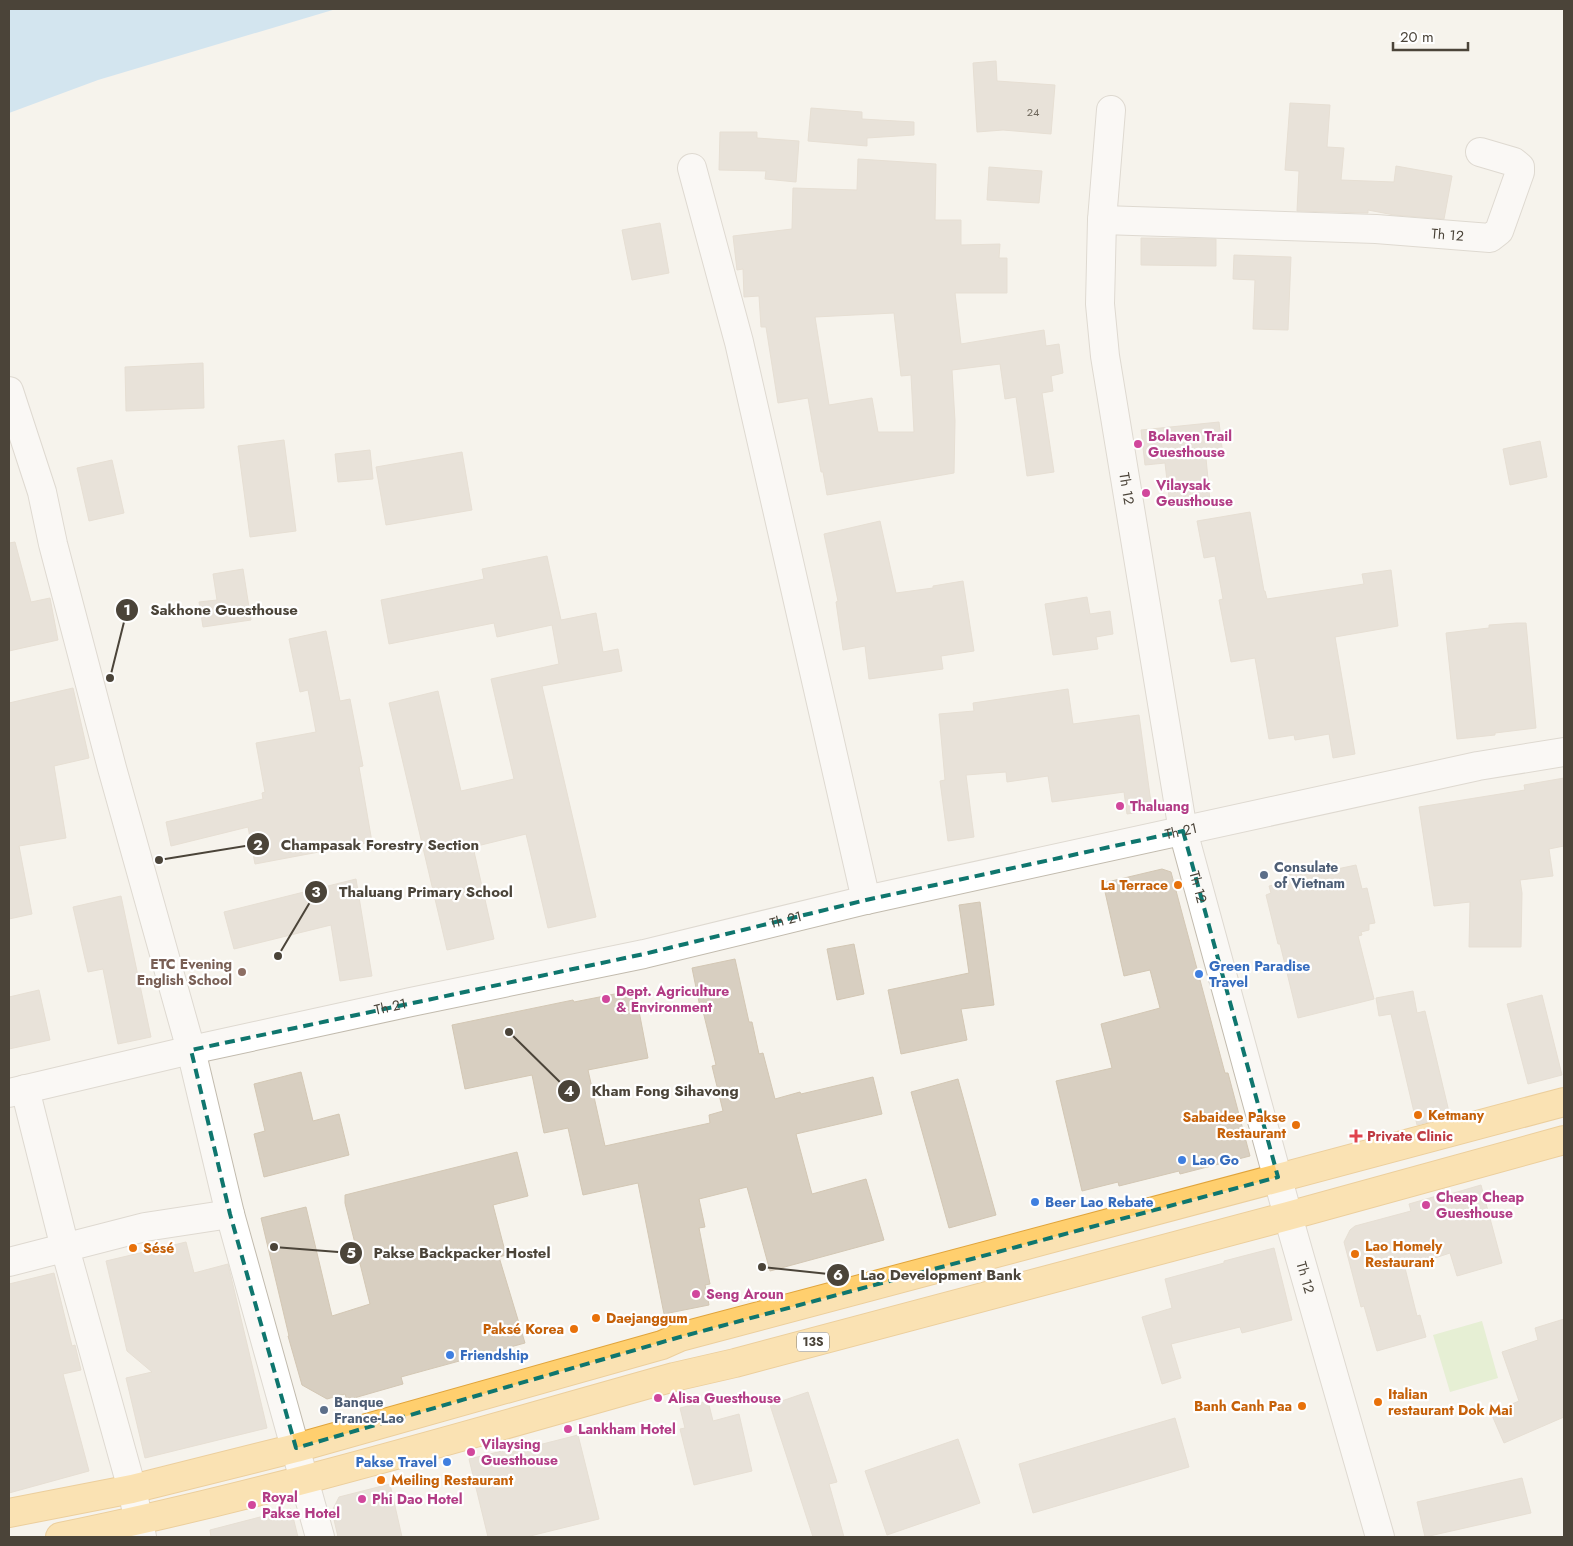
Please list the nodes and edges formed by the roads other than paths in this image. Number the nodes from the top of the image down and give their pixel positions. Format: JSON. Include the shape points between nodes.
{"nodes":[{"id":1,"x":1111,"y":110,"type":"dead end"},
{"id":2,"x":1480,"y":152,"type":"dead end"},
{"id":3,"x":692,"y":168,"type":"dead end"},
{"id":4,"x":1102,"y":220,"type":"junction"},
{"id":5,"x":9,"y":391,"type":"edge"},
{"id":6,"x":1564,"y":752,"type":"edge"},
{"id":7,"x":1183,"y":831,"type":"junction"},
{"id":8,"x":866,"y":900,"type":"junction"},
{"id":9,"x":191,"y":1050,"type":"junction"},
{"id":10,"x":17,"y":1091,"type":"edge"},
{"id":11,"x":1564,"y":1102,"type":"edge"},
{"id":12,"x":1564,"y":1140,"type":"edge"},
{"id":13,"x":1278,"y":1177,"type":"junction"},
{"id":14,"x":230,"y":1214,"type":"junction"},
{"id":15,"x":1288,"y":1216,"type":"junction"},
{"id":16,"x":65,"y":1248,"type":"junction"},
{"id":17,"x":9,"y":1262,"type":"edge"},
{"id":18,"x":296,"y":1448,"type":"junction"},
{"id":19,"x":304,"y":1481,"type":"junction"},
{"id":20,"x":132,"y":1489,"type":"junction"},
{"id":21,"x":9,"y":1513,"type":"edge"},
{"id":22,"x":140,"y":1529,"type":"edge"},
{"id":23,"x":60,"y":1537,"type":"edge"},
{"id":24,"x":320,"y":1537,"type":"edge"},
{"id":25,"x":1380,"y":1537,"type":"edge"}],
"edges":[{"from":1,"to":4,"type":"street","name":"Th 12"},
{"from":2,"to":4,"type":"street","name":"Th 12","via":[[1520,166],[1499,231],[1490,238],[1376,229]]},
{"from":3,"to":8,"type":"street","via":[[739,342]]},
{"from":4,"to":7,"type":"street","name":"Th 12","via":[[1100,304],[1105,356]]},
{"from":5,"to":9,"type":"street","via":[[42,492],[53,544]]},
{"from":6,"to":7,"type":"street","name":"Th 21","via":[[1478,766]]},
{"from":7,"to":8,"type":"street","name":"Th 21"},
{"from":7,"to":13,"type":"street","name":"Th 12"},
{"from":8,"to":9,"type":"street","name":"Th 21","via":[[644,954]]},
{"from":9,"to":10,"type":"street","name":"Th 21"},
{"from":9,"to":14,"type":"street"},
{"from":10,"to":16,"type":"street"},
{"from":11,"to":13,"type":"highway"},
{"from":12,"to":15,"type":"highway","number":"13S"},
{"from":13,"to":15,"type":"street","name":"Th 12"},
{"from":13,"to":18,"type":"highway","via":[[680,1337]]},
{"from":14,"to":16,"type":"street","via":[[145,1227]]},
{"from":14,"to":18,"type":"street"},
{"from":15,"to":19,"type":"highway","number":"13S","via":[[674,1377]]},
{"from":15,"to":25,"type":"street","name":"Th 12"},
{"from":16,"to":17,"type":"street"},
{"from":16,"to":20,"type":"street"},
{"from":18,"to":19,"type":"street"},
{"from":18,"to":20,"type":"highway"},
{"from":19,"to":22,"type":"highway","number":"13S"},
{"from":19,"to":24,"type":"street"},
{"from":20,"to":21,"type":"highway"},
{"from":20,"to":22,"type":"street"},
{"from":22,"to":23,"type":"highway","number":"13S"}]}
